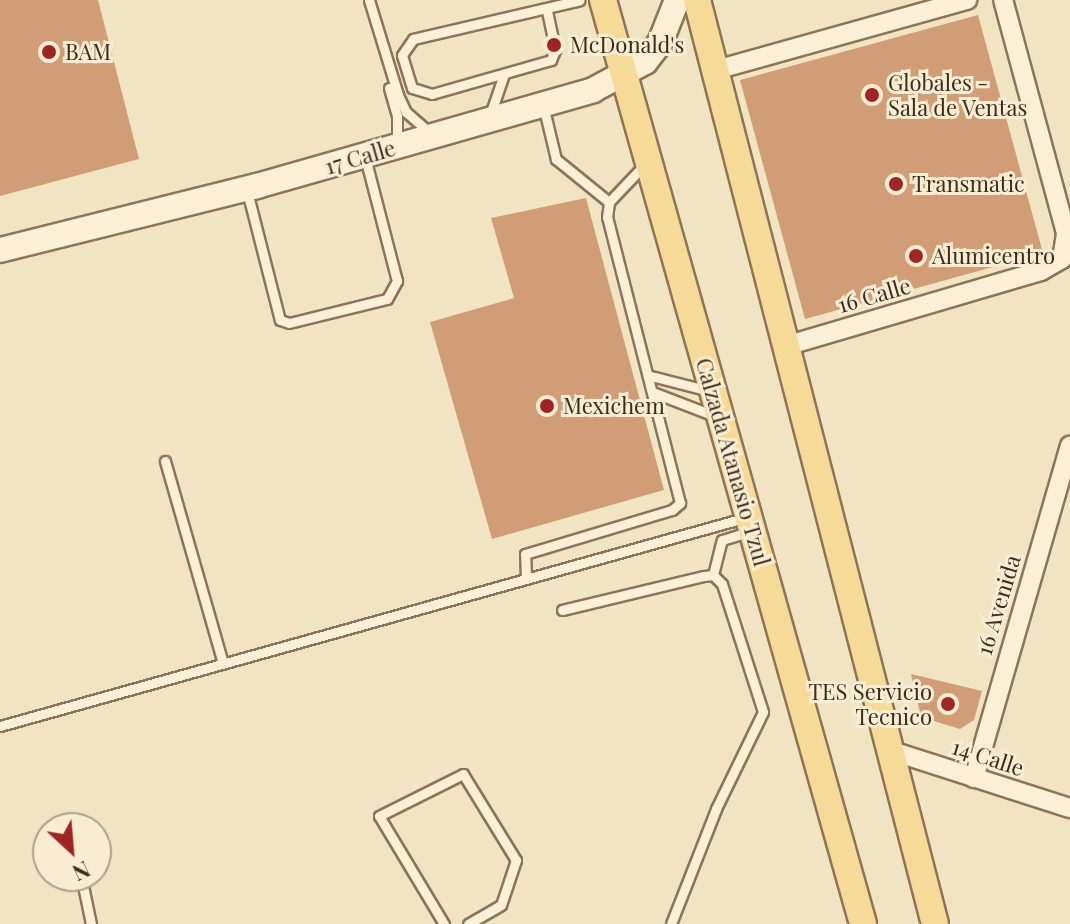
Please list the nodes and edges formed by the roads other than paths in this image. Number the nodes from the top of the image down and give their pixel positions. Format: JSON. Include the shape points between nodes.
{"nodes":[{"id":1,"x":369,"y":0,"type":"edge"},
{"id":2,"x":580,"y":0,"type":"edge"},
{"id":3,"x":603,"y":0,"type":"edge"},
{"id":4,"x":677,"y":0,"type":"edge"},
{"id":5,"x":697,"y":0,"type":"edge"},
{"id":6,"x":967,"y":0,"type":"edge"},
{"id":7,"x":1003,"y":0,"type":"edge"},
{"id":8,"x":547,"y":11,"type":"junction"},
{"id":9,"x":384,"y":53,"type":"junction"},
{"id":10,"x":716,"y":70,"type":"junction"},
{"id":11,"x":504,"y":74,"type":"junction"},
{"id":12,"x":623,"y":77,"type":"junction"},
{"id":13,"x":543,"y":105,"type":"junction"},
{"id":14,"x":488,"y":122,"type":"junction"},
{"id":15,"x":435,"y":136,"type":"junction"},
{"id":16,"x":397,"y":147,"type":"junction"},
{"id":17,"x":365,"y":156,"type":"junction"},
{"id":18,"x":647,"y":161,"type":"junction"},
{"id":19,"x":246,"y":188,"type":"junction"},
{"id":20,"x":609,"y":202,"type":"junction"},
{"id":21,"x":0,"y":250,"type":"edge"},
{"id":22,"x":789,"y":345,"type":"junction"},
{"id":23,"x":651,"y":376,"type":"junction"},
{"id":24,"x":712,"y":392,"type":"junction"},
{"id":25,"x":655,"y":393,"type":"junction"},
{"id":26,"x":720,"y":417,"type":"junction"},
{"id":27,"x":1070,"y":446,"type":"edge"},
{"id":28,"x":165,"y":461,"type":"dead end"},
{"id":29,"x":751,"y":524,"type":"junction"},
{"id":30,"x":713,"y":575,"type":"junction"},
{"id":31,"x":526,"y":578,"type":"junction"},
{"id":32,"x":562,"y":610,"type":"dead end"},
{"id":33,"x":223,"y":663,"type":"junction"},
{"id":34,"x":0,"y":726,"type":"edge"},
{"id":35,"x":892,"y":751,"type":"junction"},
{"id":36,"x":974,"y":778,"type":"junction"},
{"id":37,"x":1070,"y":808,"type":"edge"},
{"id":38,"x":84,"y":892,"type":"edge"},
{"id":39,"x":91,"y":924,"type":"edge"},
{"id":40,"x":444,"y":924,"type":"edge"},
{"id":41,"x":468,"y":924,"type":"edge"},
{"id":42,"x":671,"y":924,"type":"edge"},
{"id":43,"x":863,"y":924,"type":"edge"},
{"id":44,"x":935,"y":924,"type":"edge"}],
"edges":[{"from":1,"to":9,"type":"lane"},
{"from":2,"to":8,"type":"lane"},
{"from":3,"to":12,"type":"main road","name":"Calzada Atanasio Tzul"},
{"from":4,"to":12,"type":"street","name":"17 Calle","via":[[660,43]]},
{"from":5,"to":10,"type":"main road"},
{"from":6,"to":10,"type":"street"},
{"from":7,"to":22,"type":"street","name":"16 Calle","via":[[1066,233],[1062,259],[1041,271]]},
{"from":8,"to":11,"type":"lane","via":[[555,56]]},
{"from":8,"to":11,"type":"lane","via":[[533,7],[413,39],[402,55],[412,88],[419,94]]},
{"from":9,"to":15,"type":"lane","via":[[406,112]]},
{"from":9,"to":16,"type":"lane","via":[[397,116]]},
{"from":10,"to":22,"type":"main road"},
{"from":11,"to":14,"type":"lane"},
{"from":12,"to":13,"type":"street","name":"17 Calle"},
{"from":12,"to":18,"type":"main road","name":"Calzada Atanasio Tzul"},
{"from":13,"to":14,"type":"street","name":"17 Calle"},
{"from":13,"to":20,"type":"lane","via":[[556,159]]},
{"from":14,"to":15,"type":"street","name":"17 Calle"},
{"from":15,"to":16,"type":"street","name":"17 Calle"},
{"from":16,"to":17,"type":"street","name":"17 Calle"},
{"from":17,"to":19,"type":"street","name":"17 Calle"},
{"from":17,"to":19,"type":"lane","via":[[397,281],[387,299],[289,323],[280,320]]},
{"from":18,"to":20,"type":"lane"},
{"from":18,"to":24,"type":"main road","name":"Calzada Atanasio Tzul"},
{"from":19,"to":21,"type":"street","name":"17 Calle"},
{"from":20,"to":23,"type":"lane","via":[[607,217]]},
{"from":22,"to":35,"type":"main road"},
{"from":23,"to":24,"type":"lane"},
{"from":23,"to":25,"type":"lane"},
{"from":24,"to":26,"type":"main road","name":"Calzada Atanasio Tzul"},
{"from":25,"to":26,"type":"lane"},
{"from":25,"to":31,"type":"lane","via":[[680,503],[672,510],[525,554]]},
{"from":26,"to":29,"type":"main road","name":"Calzada Atanasio Tzul"},
{"from":27,"to":36,"type":"street","name":"16 Avenida"},
{"from":28,"to":33,"type":"lane"},
{"from":29,"to":30,"type":"lane","via":[[722,540]]},
{"from":29,"to":31,"type":"lane"},
{"from":29,"to":43,"type":"main road","name":"Calzada Atanasio Tzul"},
{"from":30,"to":32,"type":"lane"},
{"from":30,"to":42,"type":"lane","via":[[722,584],[763,712],[716,809]]},
{"from":31,"to":33,"type":"lane"},
{"from":33,"to":34,"type":"lane"},
{"from":35,"to":36,"type":"street","name":"14 Calle"},
{"from":35,"to":44,"type":"main road"},
{"from":36,"to":37,"type":"street","name":"14 Calle"},
{"from":38,"to":39,"type":"lane"},
{"from":40,"to":41,"type":"lane","via":[[379,816],[463,774],[516,860],[501,905]]}]}
